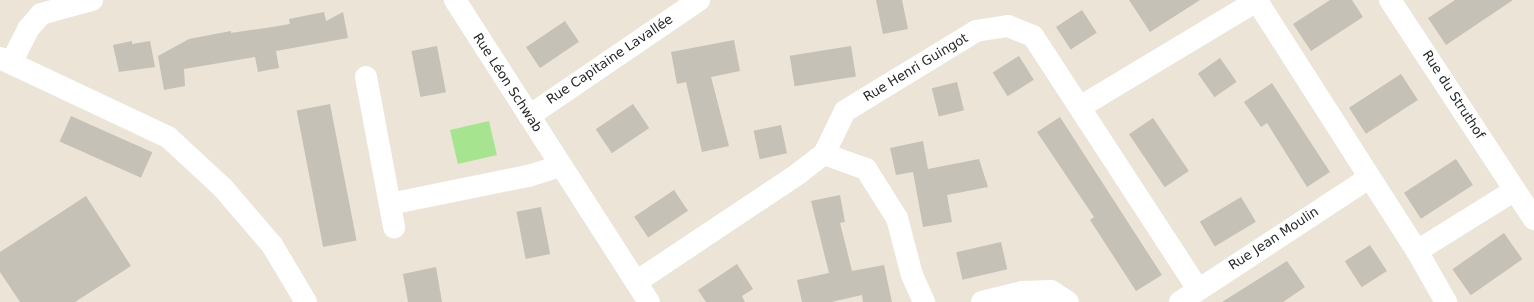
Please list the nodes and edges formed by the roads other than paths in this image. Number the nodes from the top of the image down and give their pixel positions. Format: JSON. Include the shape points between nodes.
{"nodes":[{"id":1,"x":92,"y":0,"type":"edge"},
{"id":2,"x":455,"y":0,"type":"edge"},
{"id":3,"x":1257,"y":0,"type":"edge"},
{"id":4,"x":1390,"y":0,"type":"edge"},
{"id":5,"x":694,"y":1,"type":"edge"},
{"id":6,"x":5,"y":60,"type":"edge"},
{"id":7,"x":366,"y":77,"type":"dead end"},
{"id":8,"x":1080,"y":107,"type":"junction"},
{"id":9,"x":528,"y":116,"type":"junction"},
{"id":10,"x":824,"y":154,"type":"junction"},
{"id":11,"x":560,"y":166,"type":"junction"},
{"id":12,"x":1370,"y":177,"type":"junction"},
{"id":13,"x":1515,"y":190,"type":"junction"},
{"id":14,"x":390,"y":204,"type":"junction"},
{"id":15,"x":1534,"y":218,"type":"edge"},
{"id":16,"x":394,"y":227,"type":"dead end"},
{"id":17,"x":1417,"y":251,"type":"junction"},
{"id":18,"x":636,"y":282,"type":"junction"},
{"id":19,"x":1197,"y":288,"type":"junction"},
{"id":20,"x":306,"y":302,"type":"edge"},
{"id":21,"x":649,"y":302,"type":"edge"},
{"id":22,"x":924,"y":302,"type":"edge"},
{"id":23,"x":982,"y":302,"type":"edge"},
{"id":24,"x":1068,"y":302,"type":"edge"},
{"id":25,"x":1180,"y":302,"type":"edge"},
{"id":26,"x":1446,"y":302,"type":"edge"}],
"edges":[{"from":1,"to":6,"type":"street","via":[[41,14]]},
{"from":2,"to":9,"type":"street","name":"Rue Léon Schwab"},
{"from":3,"to":8,"type":"street"},
{"from":3,"to":12,"type":"street"},
{"from":4,"to":13,"type":"street","name":"Rue du Struthof"},
{"from":5,"to":9,"type":"street","name":"Rue Capitaine Lavallée"},
{"from":6,"to":20,"type":"street","via":[[168,137],[223,188],[272,245]]},
{"from":7,"to":14,"type":"street"},
{"from":8,"to":10,"type":"street","name":"Rue Henri Guingot","via":[[1033,36],[1008,26],[976,31],[845,111]]},
{"from":8,"to":19,"type":"street","name":"Rue Henri Guingot"},
{"from":9,"to":11,"type":"street","name":"Rue Léon Schwab"},
{"from":10,"to":18,"type":"street","name":"Rue Henri Guingot"},
{"from":10,"to":22,"type":"street","via":[[866,169],[897,218],[912,275]]},
{"from":11,"to":14,"type":"street","via":[[528,176]]},
{"from":11,"to":18,"type":"street","name":"Rue Léon Schwab"},
{"from":12,"to":17,"type":"street"},
{"from":12,"to":19,"type":"street","name":"Rue Jean Moulin"},
{"from":13,"to":15,"type":"street","name":"Rue du Struthof"},
{"from":13,"to":17,"type":"street"},
{"from":14,"to":16,"type":"street"},
{"from":17,"to":26,"type":"street"},
{"from":18,"to":21,"type":"street","name":"Rue Léon Schwab"},
{"from":19,"to":25,"type":"street","name":"Rue Jean Moulin"},
{"from":23,"to":24,"type":"street","via":[[1022,292],[1051,291]]}]}
